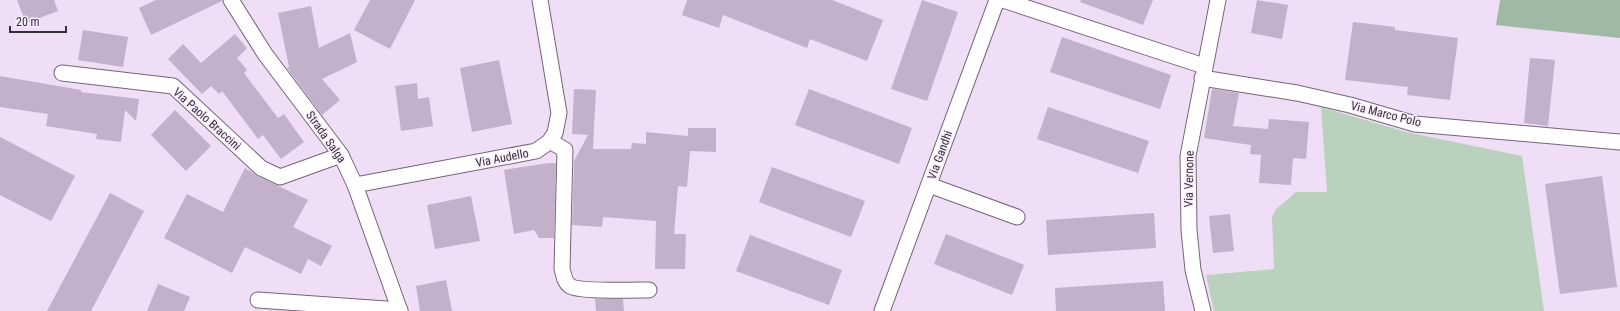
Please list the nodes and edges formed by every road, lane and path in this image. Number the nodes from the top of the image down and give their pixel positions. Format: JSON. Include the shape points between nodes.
{"nodes":[{"id":1,"x":231,"y":0,"type":"edge"},
{"id":2,"x":540,"y":0,"type":"edge"},
{"id":3,"x":997,"y":0,"type":"edge"},
{"id":4,"x":1003,"y":0,"type":"edge"},
{"id":5,"x":1218,"y":0,"type":"edge"},
{"id":6,"x":1203,"y":72,"type":"junction"},
{"id":7,"x":62,"y":73,"type":"dead end"},
{"id":8,"x":550,"y":141,"type":"junction"},
{"id":9,"x":1620,"y":142,"type":"edge"},
{"id":10,"x":341,"y":155,"type":"junction"},
{"id":11,"x":929,"y":184,"type":"junction"},
{"id":12,"x":355,"y":185,"type":"junction"},
{"id":13,"x":1017,"y":217,"type":"dead end"},
{"id":14,"x":649,"y":290,"type":"dead end"},
{"id":15,"x":258,"y":300,"type":"dead end"},
{"id":16,"x":400,"y":311,"type":"edge"},
{"id":17,"x":882,"y":311,"type":"edge"},
{"id":18,"x":1203,"y":311,"type":"edge"}],
"edges":[{"from":1,"to":10,"type":"street","name":"Strada Salga","via":[[265,54]]},
{"from":2,"to":8,"type":"street","via":[[559,113],[555,133]]},
{"from":3,"to":11,"type":"street","name":"Via Gandhi"},
{"from":4,"to":6,"type":"street"},
{"from":5,"to":6,"type":"street","name":"Via Vernone"},
{"from":6,"to":9,"type":"street","name":"Via Marco Polo","via":[[1350,105],[1415,124]]},
{"from":6,"to":18,"type":"street","name":"Via Vernone","via":[[1188,156],[1189,230],[1193,270]]},
{"from":7,"to":10,"type":"street","name":"Via Paolo Braccini","via":[[173,86],[261,168],[280,177]]},
{"from":8,"to":12,"type":"street","name":"Via Audello","via":[[536,151]]},
{"from":8,"to":14,"type":"street","via":[[566,150],[562,269],[565,280],[570,287],[583,289]]},
{"from":10,"to":12,"type":"street","name":"Strada Salga"},
{"from":11,"to":13,"type":"street"},
{"from":11,"to":17,"type":"street","name":"Via Gandhi"},
{"from":12,"to":16,"type":"street","name":"Strada Salga"},
{"from":15,"to":16,"type":"street"}]}
